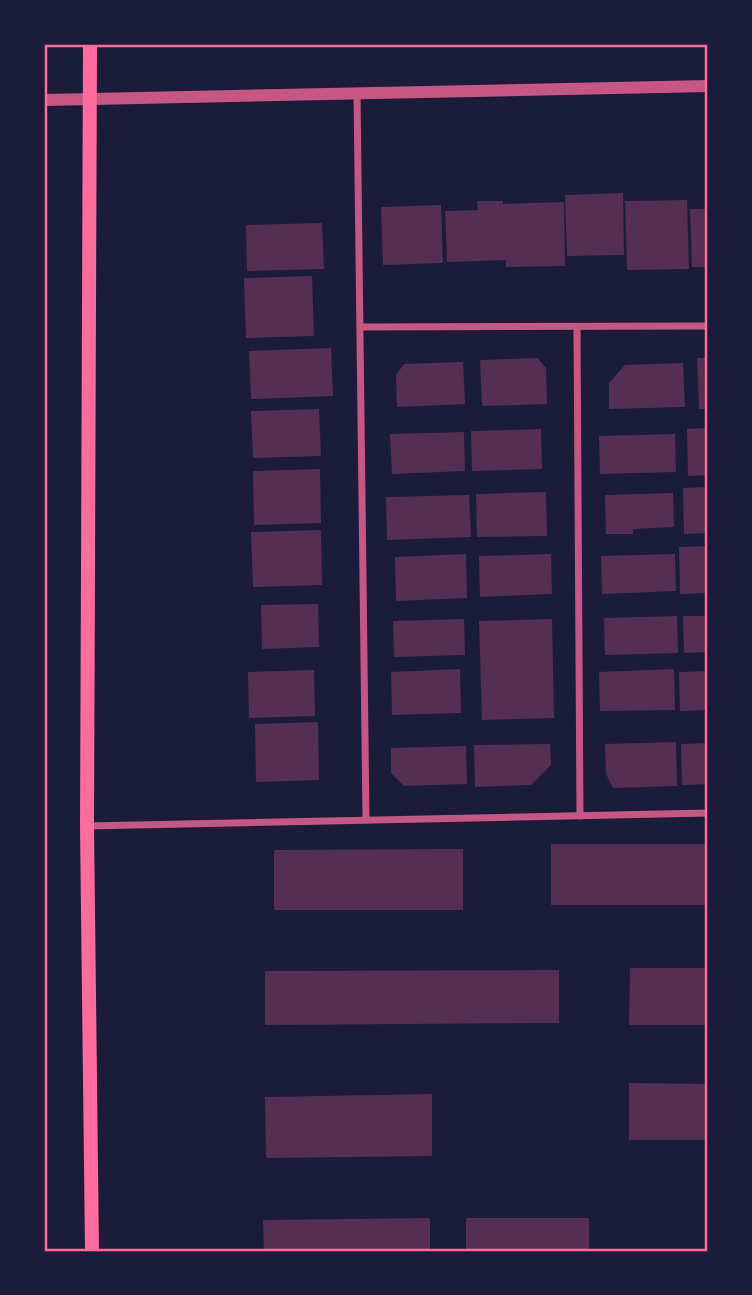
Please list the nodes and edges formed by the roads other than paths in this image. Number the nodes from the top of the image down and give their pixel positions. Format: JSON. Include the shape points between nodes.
{"nodes":[{"id":1,"x":90,"y":44,"type":"edge"},
{"id":2,"x":708,"y":86,"type":"edge"},
{"id":3,"x":358,"y":92,"type":"junction"},
{"id":4,"x":90,"y":99,"type":"junction"},
{"id":5,"x":44,"y":100,"type":"edge"},
{"id":6,"x":708,"y":326,"type":"edge"},
{"id":7,"x":360,"y":327,"type":"junction"},
{"id":8,"x":577,"y":327,"type":"junction"},
{"id":9,"x":708,"y":813,"type":"edge"},
{"id":10,"x":580,"y":816,"type":"junction"},
{"id":11,"x":366,"y":820,"type":"junction"},
{"id":12,"x":87,"y":825,"type":"junction"},
{"id":13,"x":92,"y":1251,"type":"edge"}],
"edges":[{"from":1,"to":4,"type":"main road"},
{"from":2,"to":3,"type":"street"},
{"from":3,"to":4,"type":"street"},
{"from":3,"to":7,"type":"street"},
{"from":4,"to":5,"type":"street"},
{"from":4,"to":12,"type":"main road"},
{"from":6,"to":8,"type":"street"},
{"from":7,"to":8,"type":"street"},
{"from":7,"to":11,"type":"street"},
{"from":8,"to":10,"type":"street"},
{"from":9,"to":10,"type":"street"},
{"from":10,"to":11,"type":"street"},
{"from":11,"to":12,"type":"street"},
{"from":12,"to":13,"type":"main road"}]}
